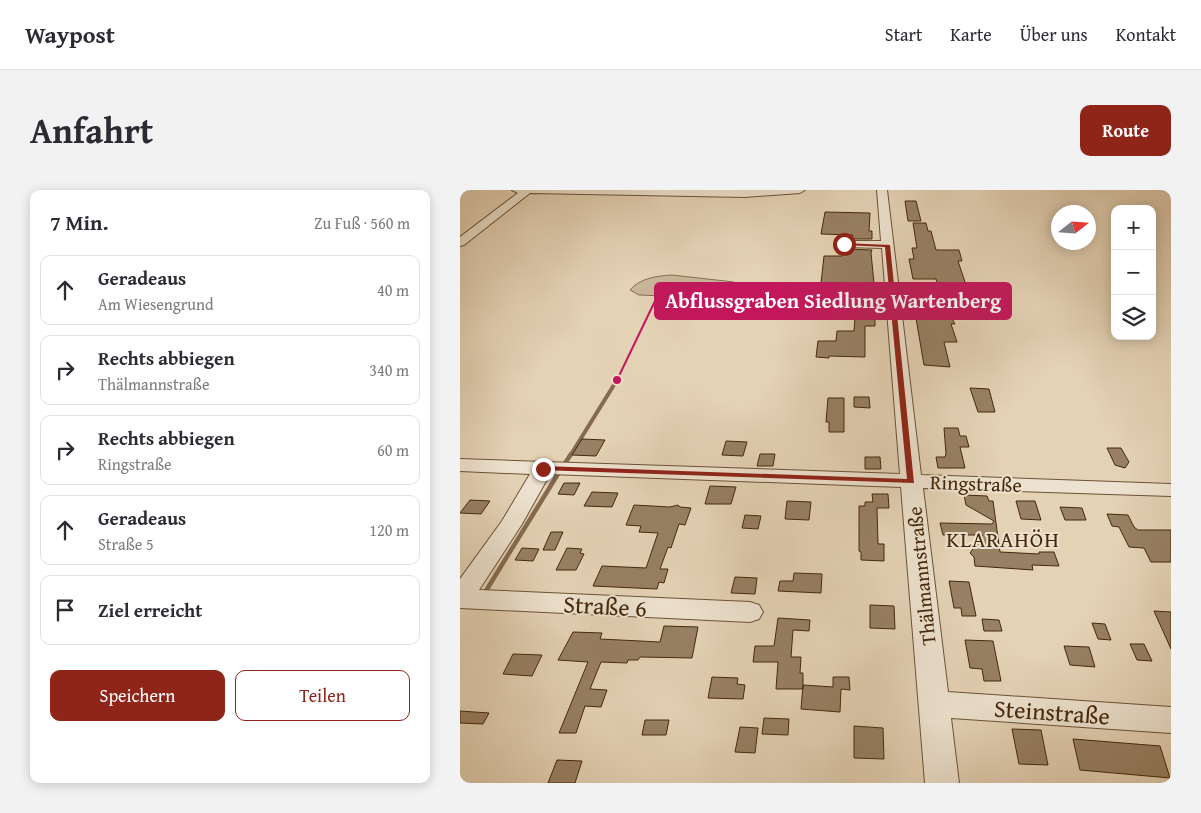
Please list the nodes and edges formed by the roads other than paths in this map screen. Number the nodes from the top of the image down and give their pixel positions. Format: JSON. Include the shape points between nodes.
{"nodes":[{"id":1,"x":517,"y":190,"type":"edge"},
{"id":2,"x":528,"y":190,"type":"edge"},
{"id":3,"x":800,"y":190,"type":"edge"},
{"id":4,"x":882,"y":190,"type":"edge"},
{"id":5,"x":460,"y":243,"type":"edge"},
{"id":6,"x":844,"y":244,"type":"dead end"},
{"id":7,"x":888,"y":245,"type":"junction"},
{"id":8,"x":460,"y":465,"type":"edge"},
{"id":9,"x":543,"y":469,"type":"junction"},
{"id":10,"x":911,"y":481,"type":"junction"},
{"id":11,"x":1171,"y":490,"type":"edge"},
{"id":12,"x":460,"y":599,"type":"edge"},
{"id":13,"x":750,"y":612,"type":"dead end"},
{"id":14,"x":934,"y":704,"type":"junction"},
{"id":15,"x":1171,"y":720,"type":"edge"},
{"id":16,"x":942,"y":783,"type":"edge"}],
"edges":[{"from":1,"to":2,"type":"street"},
{"from":2,"to":3,"type":"street","via":[[745,194]]},
{"from":2,"to":5,"type":"street"},
{"from":4,"to":7,"type":"street","name":"Thälmannstraße"},
{"from":6,"to":7,"type":"street"},
{"from":7,"to":10,"type":"street","name":"Thälmannstraße"},
{"from":8,"to":9,"type":"street","name":"Ringstraße"},
{"from":9,"to":10,"type":"street","name":"Ringstraße"},
{"from":9,"to":12,"type":"street","via":[[511,524]]},
{"from":10,"to":11,"type":"street","name":"Ringstraße"},
{"from":10,"to":14,"type":"street","name":"Thälmannstraße"},
{"from":12,"to":13,"type":"street","name":"Straße 6"},
{"from":14,"to":15,"type":"street","name":"Steinstraße"},
{"from":14,"to":16,"type":"street","name":"Thälmannstraße"}]}
